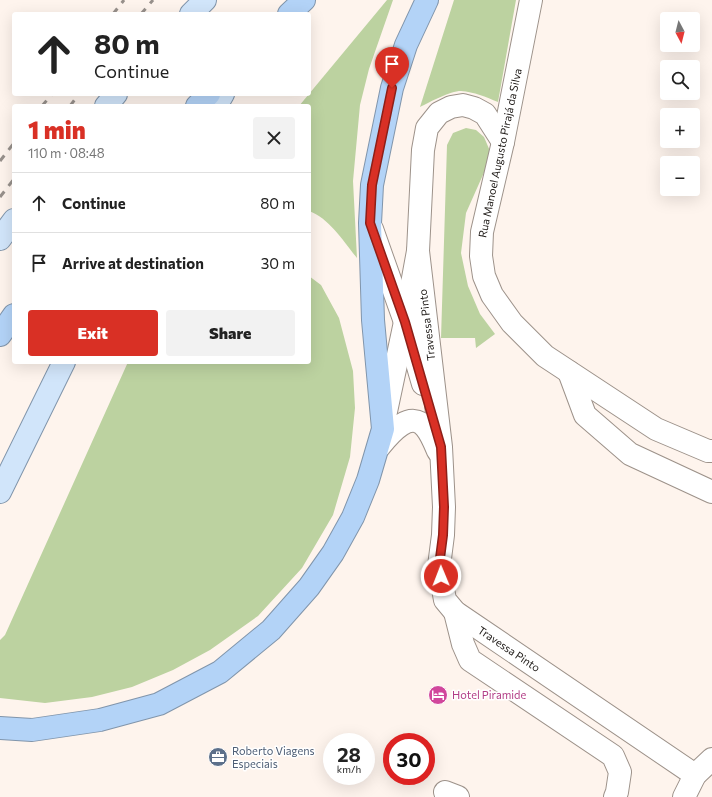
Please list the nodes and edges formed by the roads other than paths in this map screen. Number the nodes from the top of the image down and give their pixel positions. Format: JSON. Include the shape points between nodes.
{"nodes":[{"id":1,"x":205,"y":0,"type":"edge"},
{"id":2,"x":304,"y":0,"type":"edge"},
{"id":3,"x":426,"y":0,"type":"edge"},
{"id":4,"x":531,"y":0,"type":"edge"},
{"id":5,"x":193,"y":12,"type":"edge"},
{"id":6,"x":291,"y":12,"type":"edge"},
{"id":7,"x":114,"y":96,"type":"edge"},
{"id":8,"x":207,"y":96,"type":"edge"},
{"id":9,"x":108,"y":104,"type":"edge"},
{"id":10,"x":200,"y":104,"type":"edge"},
{"id":11,"x":503,"y":142,"type":"junction"},
{"id":12,"x":12,"y":223,"type":"edge"},
{"id":13,"x":370,"y":223,"type":"junction"},
{"id":14,"x":0,"y":239,"type":"edge"},
{"id":15,"x":418,"y":251,"type":"junction"},
{"id":16,"x":12,"y":318,"type":"edge"},
{"id":17,"x":405,"y":322,"type":"junction"},
{"id":18,"x":0,"y":335,"type":"edge"},
{"id":19,"x":63,"y":364,"type":"edge"},
{"id":20,"x":569,"y":372,"type":"junction"},
{"id":21,"x":383,"y":428,"type":"junction"},
{"id":22,"x":376,"y":450,"type":"junction"},
{"id":23,"x":712,"y":451,"type":"edge"},
{"id":24,"x":441,"y":452,"type":"junction"},
{"id":25,"x":0,"y":492,"type":"edge"},
{"id":26,"x":712,"y":492,"type":"edge"},
{"id":27,"x":455,"y":612,"type":"junction"},
{"id":28,"x":0,"y":728,"type":"edge"},
{"id":29,"x":712,"y":759,"type":"edge"},
{"id":30,"x":696,"y":775,"type":"junction"},
{"id":31,"x":615,"y":797,"type":"edge"},
{"id":32,"x":684,"y":797,"type":"edge"}],
"edges":[{"from":1,"to":5,"type":"main road"},
{"from":2,"to":6,"type":"highway"},
{"from":3,"to":13,"type":"highway","via":[[406,45],[392,88],[372,185]]},
{"from":4,"to":11,"type":"street","name":"Rua Manoel Augusto Pirajá da Silva"},
{"from":7,"to":9,"type":"main road"},
{"from":8,"to":10,"type":"highway"},
{"from":11,"to":15,"type":"street","via":[[485,114],[474,108],[463,105],[439,112],[427,128],[423,150]]},
{"from":11,"to":20,"type":"street","name":"Rua Manoel Augusto Pirajá da Silva","via":[[482,232],[481,256],[484,276],[492,295],[512,323],[545,356]]},
{"from":12,"to":14,"type":"main road"},
{"from":13,"to":17,"type":"street","name":"Travessa Pinto"},
{"from":13,"to":21,"type":"highway","via":[[373,320]]},
{"from":15,"to":17,"type":"street"},
{"from":15,"to":24,"type":"street","name":"Travessa Pinto"},
{"from":16,"to":18,"type":"highway"},
{"from":17,"to":21,"type":"street"},
{"from":17,"to":24,"type":"street","name":"Travessa Pinto"},
{"from":19,"to":25,"type":"main road"},
{"from":20,"to":23,"type":"street","name":"Rua Manoel Augusto Pirajá da Silva","via":[[656,429]]},
{"from":20,"to":26,"type":"street","via":[[585,415],[630,454]]},
{"from":21,"to":22,"type":"highway"},
{"from":22,"to":24,"type":"street","name":"Travessa Pinto","via":[[396,428],[408,421],[418,422],[426,428]]},
{"from":22,"to":28,"type":"highway","via":[[368,480],[353,517],[333,553],[309,587],[271,630],[220,672],[159,704],[100,720],[32,730]]},
{"from":24,"to":27,"type":"street","name":"Travessa Pinto","via":[[444,507],[439,566],[446,600]]},
{"from":27,"to":30,"type":"street","name":"Travessa Pinto"},
{"from":27,"to":31,"type":"street","via":[[470,660],[613,756],[620,772]]},
{"from":29,"to":30,"type":"street"},
{"from":30,"to":32,"type":"street"}]}
